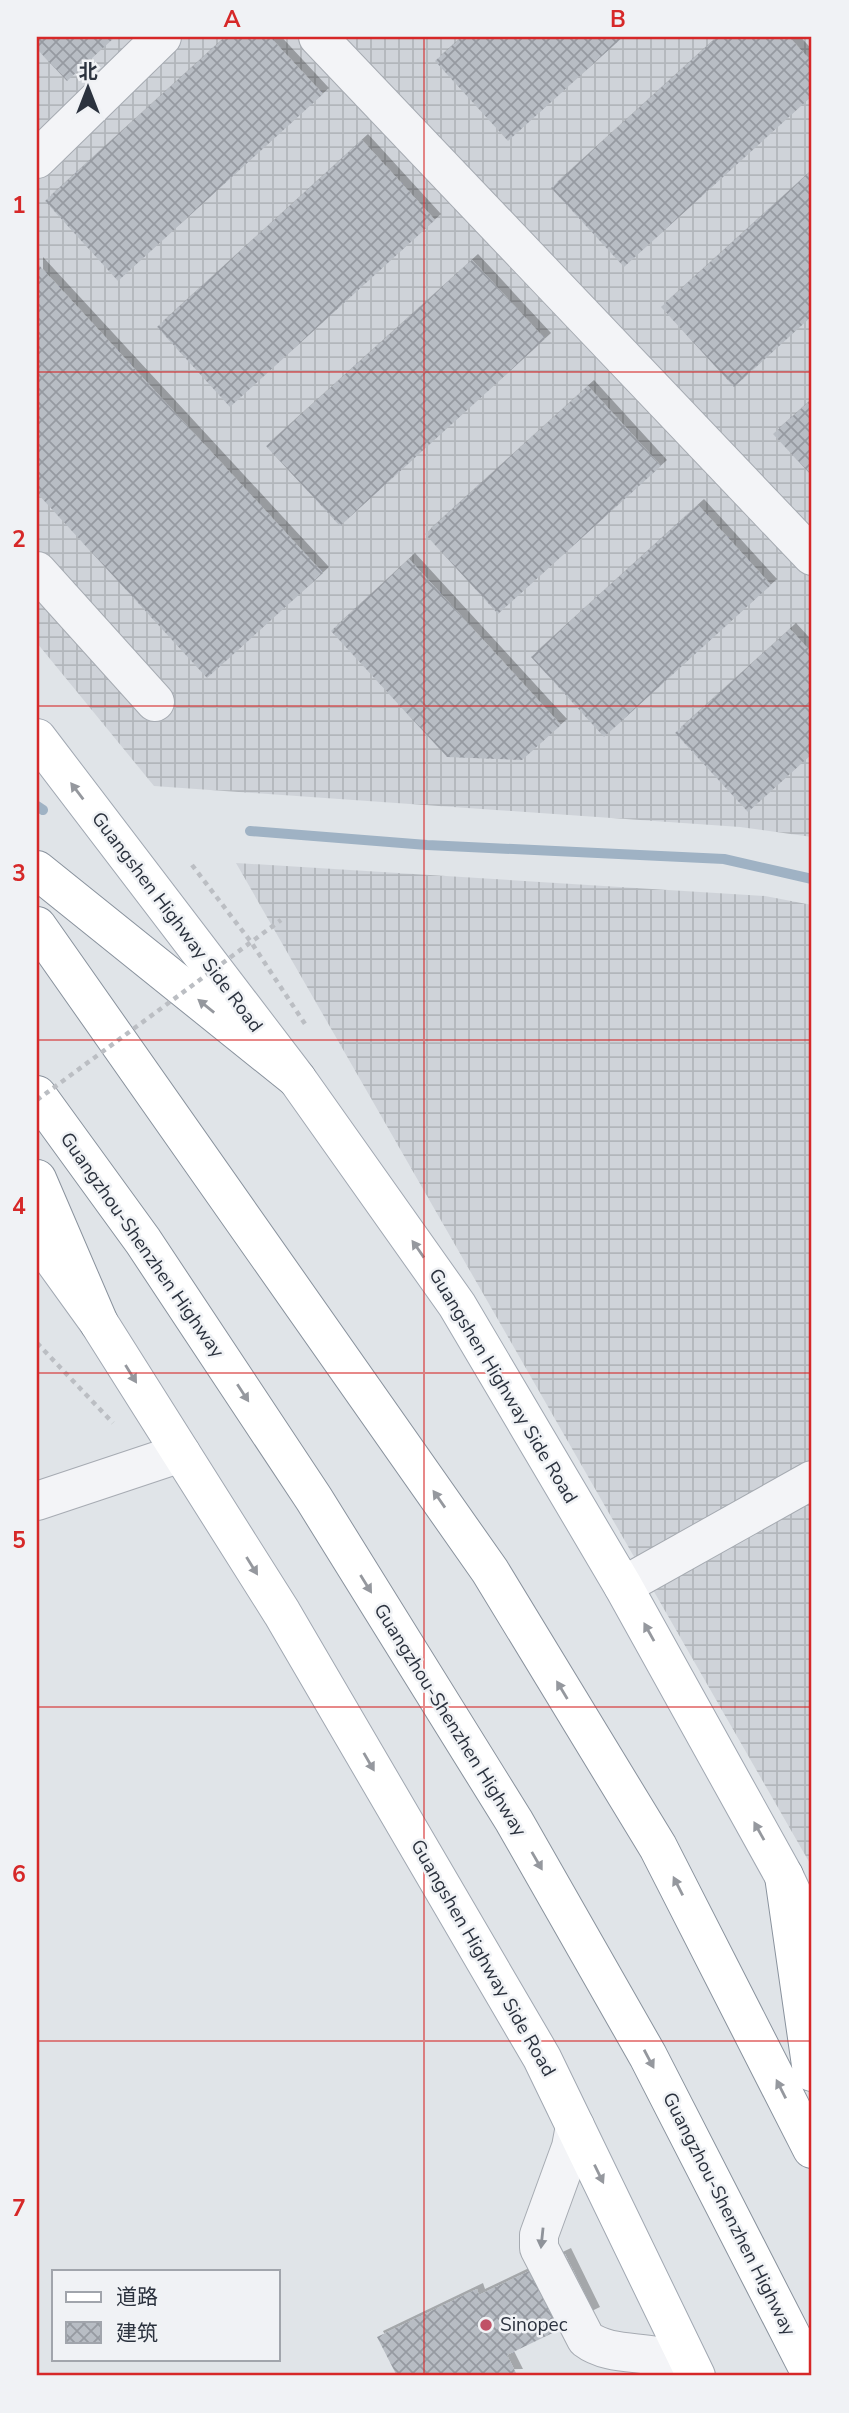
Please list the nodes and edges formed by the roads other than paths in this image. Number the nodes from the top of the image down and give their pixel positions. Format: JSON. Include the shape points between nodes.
{"nodes":[{"id":1,"x":162,"y":37,"type":"edge"},
{"id":2,"x":318,"y":37,"type":"edge"},
{"id":3,"x":37,"y":159,"type":"edge"},
{"id":4,"x":812,"y":556,"type":"edge"},
{"id":5,"x":37,"y":571,"type":"edge"},
{"id":6,"x":155,"y":702,"type":"dead end"},
{"id":7,"x":37,"y":738,"type":"edge"},
{"id":8,"x":37,"y":870,"type":"edge"},
{"id":9,"x":37,"y":926,"type":"edge"},
{"id":10,"x":298,"y":1079,"type":"junction"},
{"id":11,"x":37,"y":1098,"type":"edge"},
{"id":12,"x":37,"y":1179,"type":"edge"},
{"id":13,"x":37,"y":1237,"type":"edge"},
{"id":14,"x":99,"y":1323,"type":"junction"},
{"id":15,"x":181,"y":1453,"type":"junction"},
{"id":16,"x":812,"y":1480,"type":"edge"},
{"id":17,"x":37,"y":1501,"type":"edge"},
{"id":18,"x":623,"y":1586,"type":"junction"},
{"id":19,"x":784,"y":1876,"type":"junction"},
{"id":20,"x":812,"y":1936,"type":"edge"},
{"id":21,"x":812,"y":2072,"type":"edge"},
{"id":22,"x":575,"y":2126,"type":"junction"},
{"id":23,"x":812,"y":2149,"type":"edge"},
{"id":24,"x":696,"y":2376,"type":"edge"},
{"id":25,"x":812,"y":2376,"type":"edge"}],
"edges":[{"from":1,"to":3,"type":"street"},
{"from":2,"to":4,"type":"street"},
{"from":5,"to":6,"type":"street"},
{"from":10,"to":7,"type":"main road","name":"Guangshen Highway Side Road","one_way":true},
{"from":10,"to":8,"type":"main road","one_way":true},
{"from":23,"to":9,"type":"main road","one_way":true,"via":[[658,1847],[490,1572]]},
{"from":18,"to":10,"type":"main road","name":"Guangshen Highway Side Road","one_way":true,"via":[[457,1305]]},
{"from":11,"to":25,"type":"main road","name":"Guangzhou-Shenzhen Highway","one_way":true,"via":[[144,1241],[314,1499],[514,1821],[648,2056]]},
{"from":12,"to":14,"type":"main road"},
{"from":13,"to":14,"type":"main road","name":"Guangshen Highway Side Road"},
{"from":14,"to":15,"type":"main road","name":"Guangshen Highway Side Road","one_way":true},
{"from":15,"to":17,"type":"street"},
{"from":15,"to":22,"type":"main road","name":"Guangshen Highway Side Road","one_way":true,"via":[[282,1613],[542,2058]]},
{"from":16,"to":18,"type":"street"},
{"from":19,"to":18,"type":"main road","name":"Guangshen Highway Side Road","one_way":true},
{"from":19,"to":20,"type":"main road","name":"Guangshen Highway Side Road"},
{"from":19,"to":21,"type":"main road"},
{"from":22,"to":24,"type":"main road","name":"Guangshen Highway Side Road","one_way":true},
{"from":22,"to":24,"type":"street","one_way":true,"via":[[540,2235],[540,2248],[586,2339],[596,2347],[681,2363]]}]}
